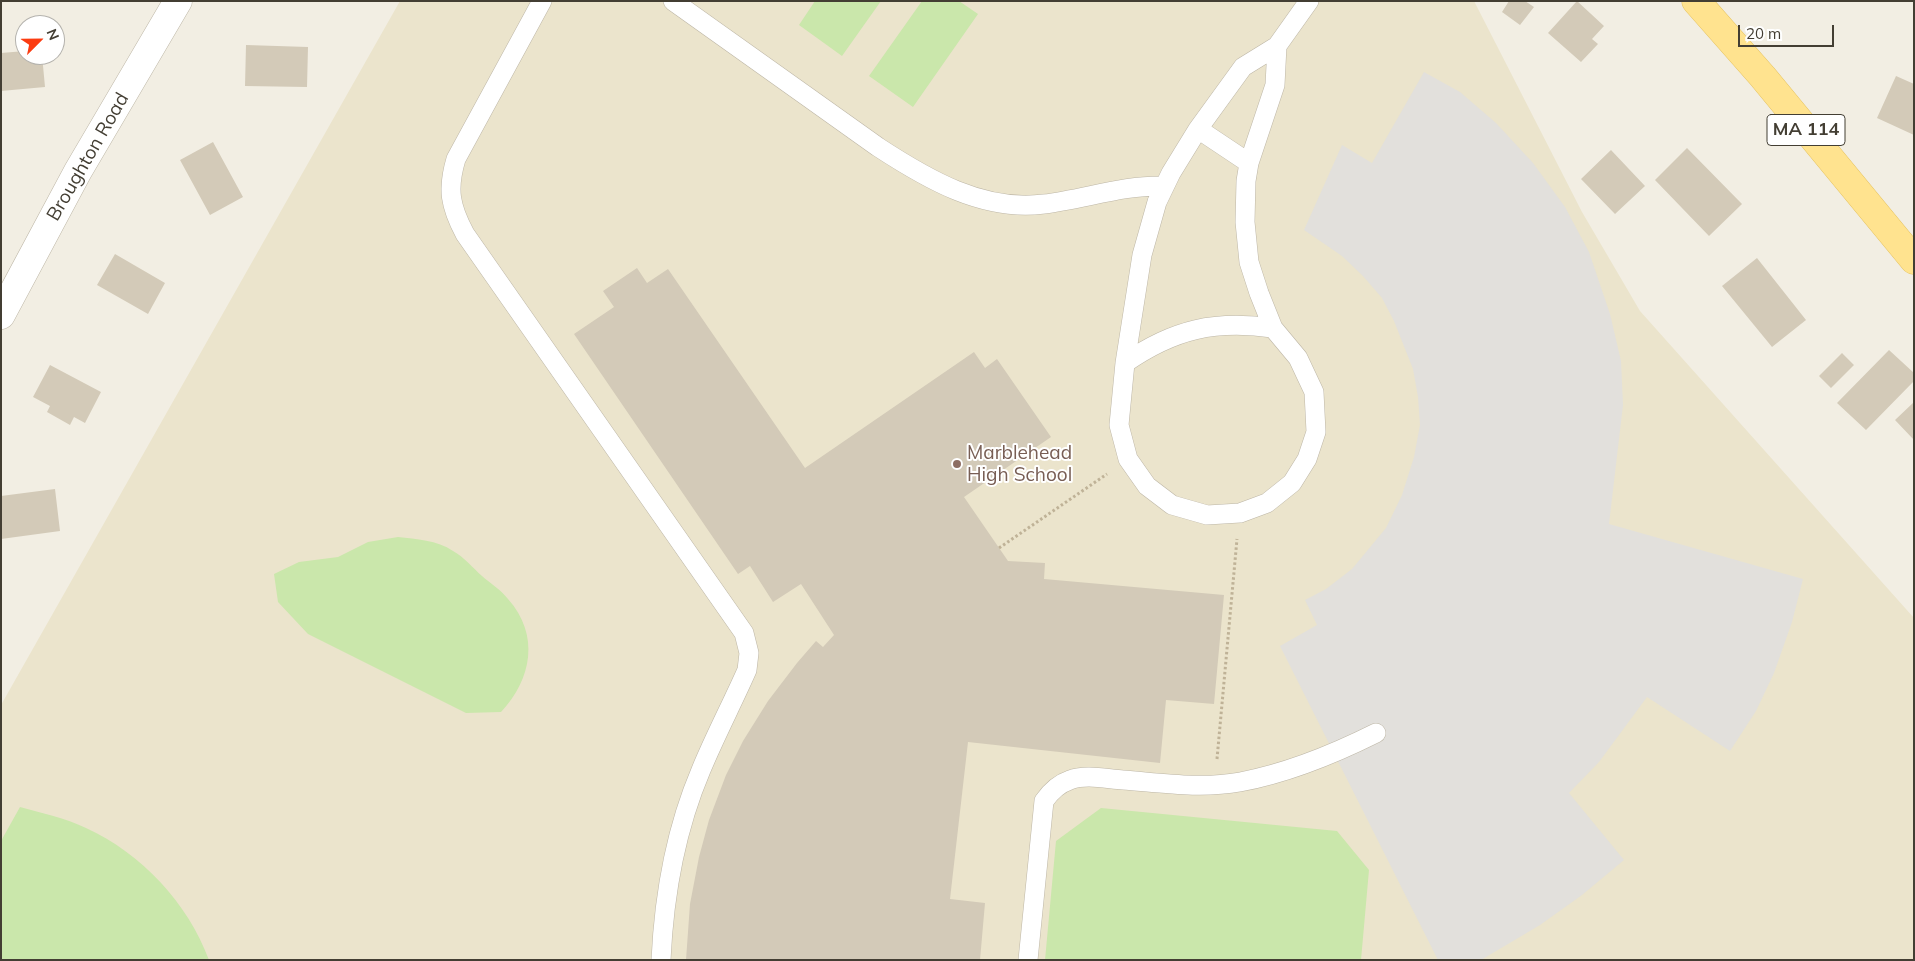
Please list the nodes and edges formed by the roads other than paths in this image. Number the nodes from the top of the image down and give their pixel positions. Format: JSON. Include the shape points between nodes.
{"nodes":[{"id":1,"x":178,"y":1,"type":"edge"},
{"id":2,"x":542,"y":1,"type":"edge"},
{"id":3,"x":673,"y":1,"type":"edge"},
{"id":4,"x":1309,"y":1,"type":"edge"},
{"id":5,"x":1696,"y":1,"type":"edge"},
{"id":6,"x":1277,"y":46,"type":"junction"},
{"id":7,"x":1198,"y":129,"type":"junction"},
{"id":8,"x":1249,"y":163,"type":"junction"},
{"id":9,"x":1164,"y":186,"type":"junction"},
{"id":10,"x":1914,"y":260,"type":"edge"},
{"id":11,"x":1,"y":315,"type":"edge"},
{"id":12,"x":1273,"y":328,"type":"junction"},
{"id":13,"x":1125,"y":363,"type":"junction"},
{"id":14,"x":1376,"y":733,"type":"dead end"},
{"id":15,"x":661,"y":960,"type":"edge"},
{"id":16,"x":1028,"y":960,"type":"edge"}],
"edges":[{"from":1,"to":11,"type":"street","name":"Broughton Road","via":[[78,171]]},
{"from":2,"to":15,"type":"lane","via":[[456,158],[450,180],[456,217],[744,633],[749,653],[747,670],[700,771],[677,837],[666,896]]},
{"from":3,"to":9,"type":"lane","via":[[912,169],[961,193],[1010,205],[1043,204],[1140,185]]},
{"from":4,"to":6,"type":"lane"},
{"from":5,"to":10,"type":"main road","number":"MA 114"},
{"from":6,"to":7,"type":"lane","via":[[1243,68]]},
{"from":6,"to":8,"type":"lane","via":[[1275,85]]},
{"from":7,"to":8,"type":"lane"},
{"from":7,"to":9,"type":"lane"},
{"from":8,"to":12,"type":"lane","via":[[1245,222],[1249,262]]},
{"from":9,"to":13,"type":"lane","via":[[1156,202],[1142,255]]},
{"from":12,"to":13,"type":"lane","via":[[1230,324],[1195,329],[1170,336]]},
{"from":12,"to":13,"type":"lane","via":[[1298,358],[1314,392],[1316,432],[1308,459],[1292,483],[1267,503],[1240,513],[1207,515],[1172,505],[1147,486],[1128,459],[1119,426]]},
{"from":14,"to":16,"type":"lane","via":[[1292,769],[1215,785],[1093,778],[1072,779],[1055,787],[1044,800]]}]}
